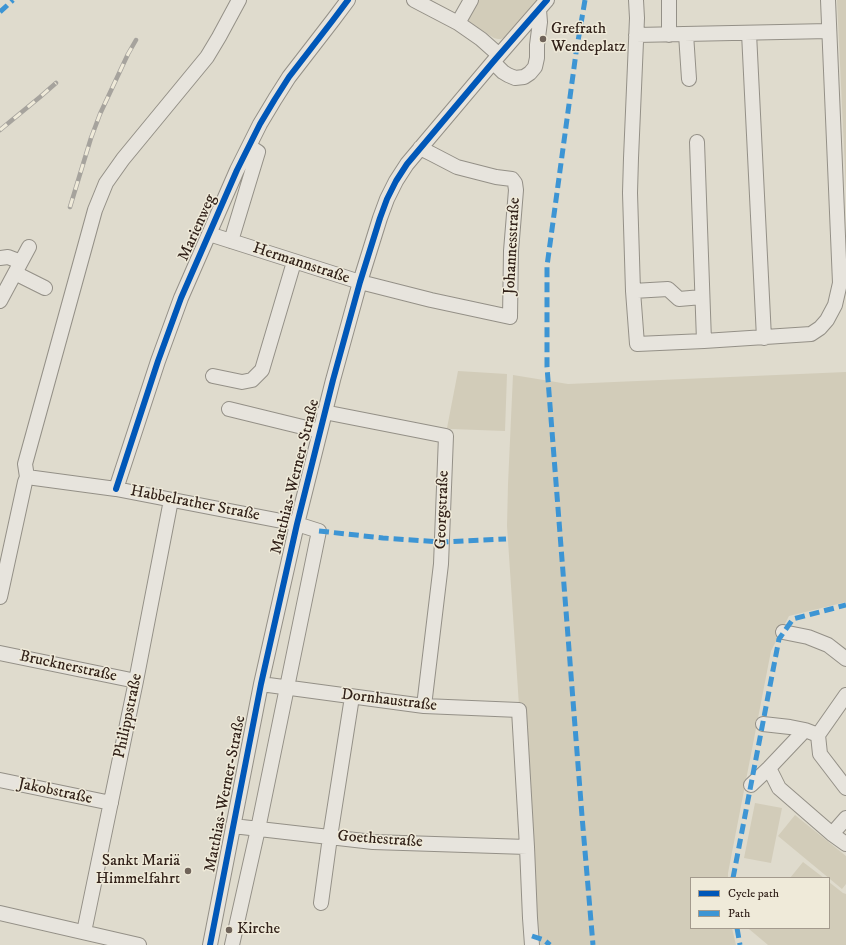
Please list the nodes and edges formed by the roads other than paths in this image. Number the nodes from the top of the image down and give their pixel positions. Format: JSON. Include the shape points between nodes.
{"nodes":[{"id":1,"x":239,"y":0,"type":"edge"},
{"id":2,"x":348,"y":0,"type":"edge"},
{"id":3,"x":414,"y":0,"type":"edge"},
{"id":4,"x":636,"y":0,"type":"edge"},
{"id":5,"x":669,"y":0,"type":"edge"},
{"id":6,"x":828,"y":0,"type":"edge"},
{"id":7,"x":465,"y":2,"type":"edge"},
{"id":8,"x":543,"y":5,"type":"edge"},
{"id":9,"x":458,"y":23,"type":"junction"},
{"id":10,"x":829,"y":31,"type":"junction"},
{"id":11,"x":748,"y":33,"type":"junction"},
{"id":12,"x":686,"y":34,"type":"junction"},
{"id":13,"x":636,"y":35,"type":"junction"},
{"id":14,"x":669,"y":35,"type":"junction"},
{"id":15,"x":496,"y":58,"type":"junction"},
{"id":16,"x":688,"y":79,"type":"dead end"},
{"id":17,"x":697,"y":142,"type":"dead end"},
{"id":18,"x":249,"y":146,"type":"junction"},
{"id":19,"x":420,"y":148,"type":"junction"},
{"id":20,"x":229,"y":191,"type":"junction"},
{"id":21,"x":244,"y":196,"type":"junction"},
{"id":22,"x":209,"y":234,"type":"junction"},
{"id":23,"x":231,"y":241,"type":"junction"},
{"id":24,"x":28,"y":247,"type":"dead end"},
{"id":25,"x":0,"y":258,"type":"edge"},
{"id":26,"x":294,"y":262,"type":"junction"},
{"id":27,"x":18,"y":268,"type":"junction"},
{"id":28,"x":360,"y":282,"type":"junction"},
{"id":29,"x":45,"y":288,"type":"dead end"},
{"id":30,"x":633,"y":291,"type":"junction"},
{"id":31,"x":702,"y":297,"type":"junction"},
{"id":32,"x":0,"y":301,"type":"edge"},
{"id":33,"x":510,"y":317,"type":"joint"},
{"id":34,"x":764,"y":338,"type":"junction"},
{"id":35,"x":704,"y":341,"type":"junction"},
{"id":36,"x":213,"y":376,"type":"dead end"},
{"id":37,"x":229,"y":409,"type":"dead end"},
{"id":38,"x":324,"y":412,"type":"junction"},
{"id":39,"x":319,"y":431,"type":"junction"},
{"id":40,"x":26,"y":480,"type":"junction"},
{"id":41,"x":116,"y":489,"type":"junction"},
{"id":42,"x":171,"y":500,"type":"junction"},
{"id":43,"x":297,"y":524,"type":"junction"},
{"id":44,"x":0,"y":597,"type":"edge"},
{"id":45,"x":784,"y":632,"type":"dead end"},
{"id":46,"x":0,"y":653,"type":"edge"},
{"id":47,"x":846,"y":659,"type":"edge"},
{"id":48,"x":136,"y":681,"type":"junction"},
{"id":49,"x":261,"y":684,"type":"junction"},
{"id":50,"x":287,"y":688,"type":"junction"},
{"id":51,"x":846,"y":695,"type":"edge"},
{"id":52,"x":352,"y":696,"type":"junction"},
{"id":53,"x":424,"y":706,"type":"junction"},
{"id":54,"x":763,"y":724,"type":"dead end"},
{"id":55,"x":805,"y":730,"type":"junction"},
{"id":56,"x":818,"y":735,"type":"junction"},
{"id":57,"x":769,"y":768,"type":"junction"},
{"id":58,"x":0,"y":780,"type":"edge"},
{"id":59,"x":751,"y":786,"type":"dead end"},
{"id":60,"x":846,"y":788,"type":"edge"},
{"id":61,"x":111,"y":803,"type":"junction"},
{"id":62,"x":846,"y":818,"type":"edge"},
{"id":63,"x":233,"y":826,"type":"junction"},
{"id":64,"x":258,"y":829,"type":"junction"},
{"id":65,"x":832,"y":834,"type":"junction"},
{"id":66,"x":330,"y":837,"type":"junction"},
{"id":67,"x":846,"y":844,"type":"edge"},
{"id":68,"x":527,"y":847,"type":"junction"},
{"id":69,"x":320,"y":903,"type":"dead end"},
{"id":70,"x":0,"y":913,"type":"edge"},
{"id":71,"x":216,"y":917,"type":"junction"},
{"id":72,"x":84,"y":932,"type":"junction"},
{"id":73,"x":139,"y":945,"type":"edge"},
{"id":74,"x":210,"y":945,"type":"edge"},
{"id":75,"x":228,"y":945,"type":"edge"},
{"id":76,"x":232,"y":945,"type":"edge"},
{"id":77,"x":532,"y":945,"type":"edge"}],
"edges":[{"from":1,"to":40,"type":"street","via":[[207,57],[106,183],[95,210],[26,464]]},
{"from":2,"to":18,"type":"street","name":"Marienweg","via":[[289,77]]},
{"from":3,"to":9,"type":"street"},
{"from":4,"to":13,"type":"street"},
{"from":5,"to":14,"type":"street"},
{"from":6,"to":10,"type":"street"},
{"from":7,"to":9,"type":"street"},
{"from":8,"to":15,"type":"street","name":"Matthias-Werner-Straße"},
{"from":8,"to":15,"type":"street","via":[[537,58],[530,73],[515,78],[508,75],[503,72]]},
{"from":9,"to":15,"type":"street","via":[[481,39]]},
{"from":10,"to":11,"type":"street"},
{"from":10,"to":34,"type":"street","via":[[840,283],[835,305],[820,328],[811,334]]},
{"from":11,"to":12,"type":"street"},
{"from":11,"to":34,"type":"street"},
{"from":12,"to":14,"type":"street"},
{"from":12,"to":16,"type":"street"},
{"from":13,"to":14,"type":"street"},
{"from":13,"to":30,"type":"street","via":[[630,158]]},
{"from":15,"to":19,"type":"street","name":"Matthias-Werner-Straße"},
{"from":17,"to":31,"type":"street"},
{"from":18,"to":20,"type":"street","name":"Marienweg"},
{"from":18,"to":21,"type":"street","name":"Marienweg","via":[[258,152]]},
{"from":19,"to":28,"type":"street","name":"Matthias-Werner-Straße","via":[[396,180],[387,199]]},
{"from":19,"to":33,"type":"street","name":"Johannesstraße","via":[[457,167],[512,179],[516,183]]},
{"from":20,"to":21,"type":"street","name":"Marienweg"},
{"from":20,"to":22,"type":"street","name":"Marienweg"},
{"from":21,"to":23,"type":"street","name":"Marienweg"},
{"from":22,"to":23,"type":"street","name":"Hermannstraße"},
{"from":22,"to":41,"type":"street","name":"Marienweg","via":[[181,298],[158,361]]},
{"from":23,"to":26,"type":"street","name":"Hermannstraße"},
{"from":24,"to":27,"type":"street"},
{"from":25,"to":27,"type":"street","via":[[8,257]]},
{"from":26,"to":28,"type":"street","name":"Hermannstraße"},
{"from":26,"to":36,"type":"street","via":[[262,370],[252,380],[242,382]]},
{"from":27,"to":29,"type":"street"},
{"from":27,"to":32,"type":"street"},
{"from":28,"to":33,"type":"street","name":"Hermannstraße"},
{"from":28,"to":38,"type":"street","name":"Matthias-Werner-Straße"},
{"from":30,"to":31,"type":"street","via":[[668,289],[679,299]]},
{"from":30,"to":35,"type":"street","via":[[637,344]]},
{"from":31,"to":35,"type":"street"},
{"from":34,"to":35,"type":"street"},
{"from":37,"to":39,"type":"street"},
{"from":38,"to":39,"type":"street","name":"Matthias-Werner-Straße"},
{"from":38,"to":53,"type":"street","name":"Georgstraße","via":[[446,436],[441,564]]},
{"from":39,"to":43,"type":"street","name":"Matthias-Werner-Straße"},
{"from":40,"to":41,"type":"street","name":"Habbelrather Straße"},
{"from":40,"to":44,"type":"street"},
{"from":41,"to":42,"type":"street","name":"Habbelrather Straße"},
{"from":42,"to":43,"type":"street","name":"Habbelrather Straße"},
{"from":42,"to":48,"type":"street","name":"Philippstraße"},
{"from":43,"to":49,"type":"street","name":"Matthias-Werner-Straße"},
{"from":43,"to":50,"type":"street","name":"Matthias-Werner-Straße","via":[[319,531]]},
{"from":45,"to":47,"type":"street","via":[[808,637],[828,645]]},
{"from":46,"to":48,"type":"street","name":"Brucknerstraße"},
{"from":48,"to":61,"type":"street","name":"Philippstraße"},
{"from":49,"to":50,"type":"street","name":"Dornhaustraße"},
{"from":49,"to":63,"type":"street","name":"Matthias-Werner-Straße"},
{"from":50,"to":52,"type":"street","name":"Dornhaustraße"},
{"from":50,"to":64,"type":"street","name":"Matthias-Werner-Straße"},
{"from":51,"to":56,"type":"street"},
{"from":52,"to":53,"type":"street","name":"Dornhaustraße"},
{"from":52,"to":66,"type":"street"},
{"from":53,"to":68,"type":"street","name":"Dornhaustraße","via":[[519,710]]},
{"from":54,"to":55,"type":"street"},
{"from":55,"to":56,"type":"street"},
{"from":55,"to":57,"type":"street"},
{"from":56,"to":60,"type":"street","via":[[820,754]]},
{"from":57,"to":59,"type":"street"},
{"from":57,"to":65,"type":"street","via":[[778,788]]},
{"from":58,"to":61,"type":"street","name":"Jakobstraße"},
{"from":61,"to":72,"type":"street","name":"Philippstraße"},
{"from":62,"to":65,"type":"street"},
{"from":63,"to":64,"type":"street","name":"Goethestraße"},
{"from":63,"to":71,"type":"street","name":"Matthias-Werner-Straße"},
{"from":64,"to":66,"type":"street","name":"Goethestraße"},
{"from":64,"to":76,"type":"street","name":"Matthias-Werner-Straße"},
{"from":65,"to":67,"type":"street"},
{"from":66,"to":68,"type":"street","name":"Goethestraße","via":[[374,842]]},
{"from":66,"to":69,"type":"street"},
{"from":68,"to":77,"type":"street"},
{"from":70,"to":72,"type":"street"},
{"from":71,"to":74,"type":"street","name":"Matthias-Werner-Straße"},
{"from":71,"to":75,"type":"street"},
{"from":72,"to":73,"type":"street"}]}
